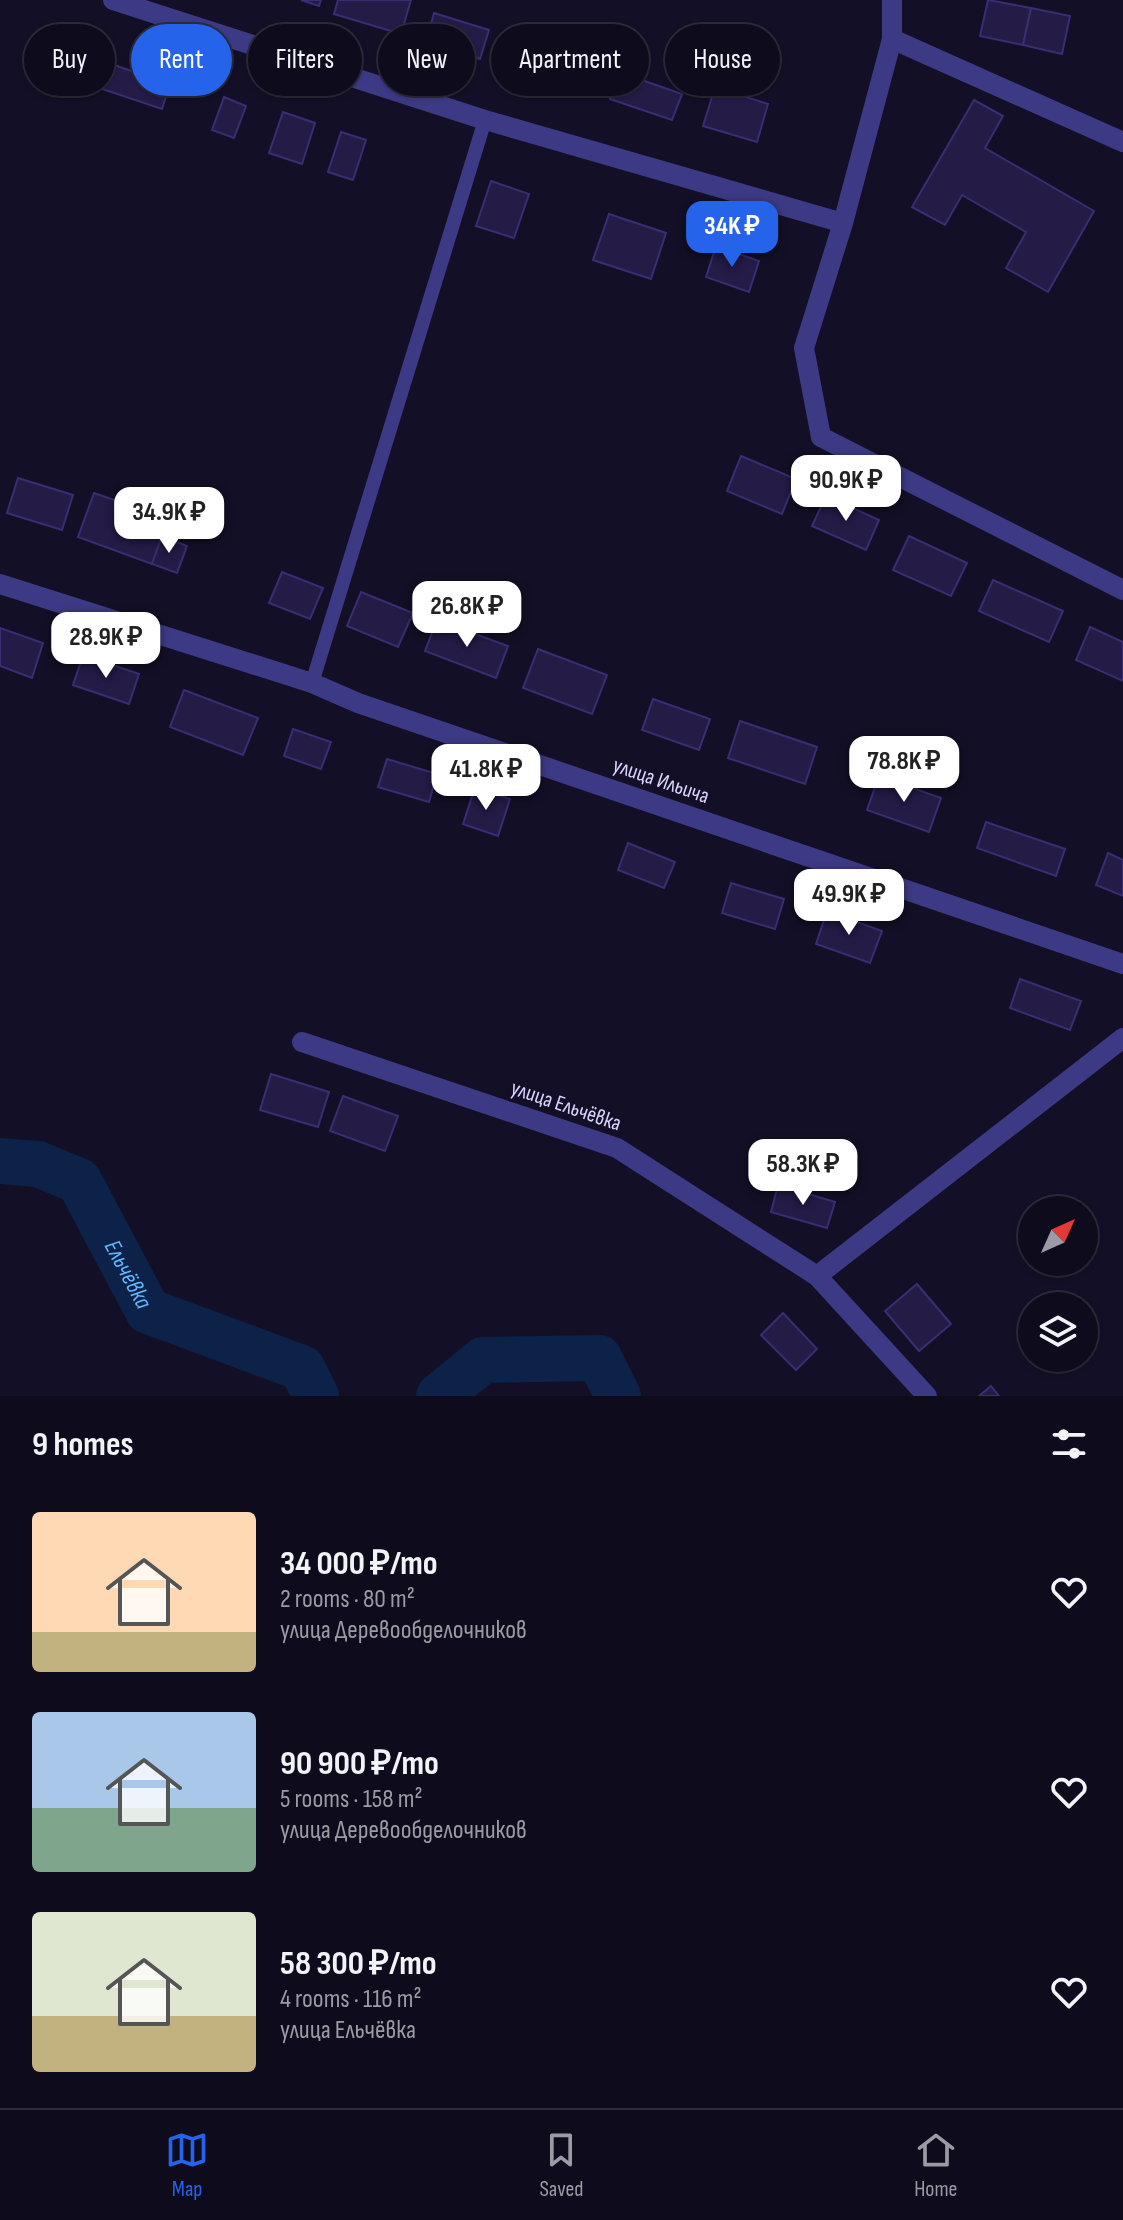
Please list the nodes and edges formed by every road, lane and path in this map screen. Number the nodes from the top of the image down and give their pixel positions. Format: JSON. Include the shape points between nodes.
{"nodes":[{"id":1,"x":113,"y":0,"type":"edge"},
{"id":2,"x":892,"y":0,"type":"edge"},
{"id":3,"x":892,"y":39,"type":"junction"},
{"id":4,"x":485,"y":120,"type":"junction"},
{"id":5,"x":1123,"y":142,"type":"edge"},
{"id":6,"x":843,"y":223,"type":"junction"},
{"id":7,"x":0,"y":584,"type":"edge"},
{"id":8,"x":1123,"y":590,"type":"edge"},
{"id":9,"x":312,"y":683,"type":"junction"},
{"id":10,"x":1123,"y":964,"type":"edge"},
{"id":11,"x":1123,"y":1038,"type":"edge"},
{"id":12,"x":302,"y":1042,"type":"dead end"},
{"id":13,"x":817,"y":1276,"type":"junction"},
{"id":14,"x":927,"y":1396,"type":"edge"}],
"edges":[{"from":1,"to":4,"type":"street"},
{"from":2,"to":3,"type":"street"},
{"from":3,"to":5,"type":"street"},
{"from":3,"to":6,"type":"street"},
{"from":4,"to":6,"type":"street"},
{"from":4,"to":9,"type":"lane"},
{"from":6,"to":8,"type":"street","via":[[804,348],[821,437]]},
{"from":7,"to":9,"type":"street","name":"улица Ильича"},
{"from":9,"to":10,"type":"street","name":"улица Ильича"},
{"from":11,"to":13,"type":"street"},
{"from":12,"to":13,"type":"street","name":"улица Ельчёвка","via":[[617,1148]]},
{"from":13,"to":14,"type":"street","name":"улица Ельчёвка"}]}
